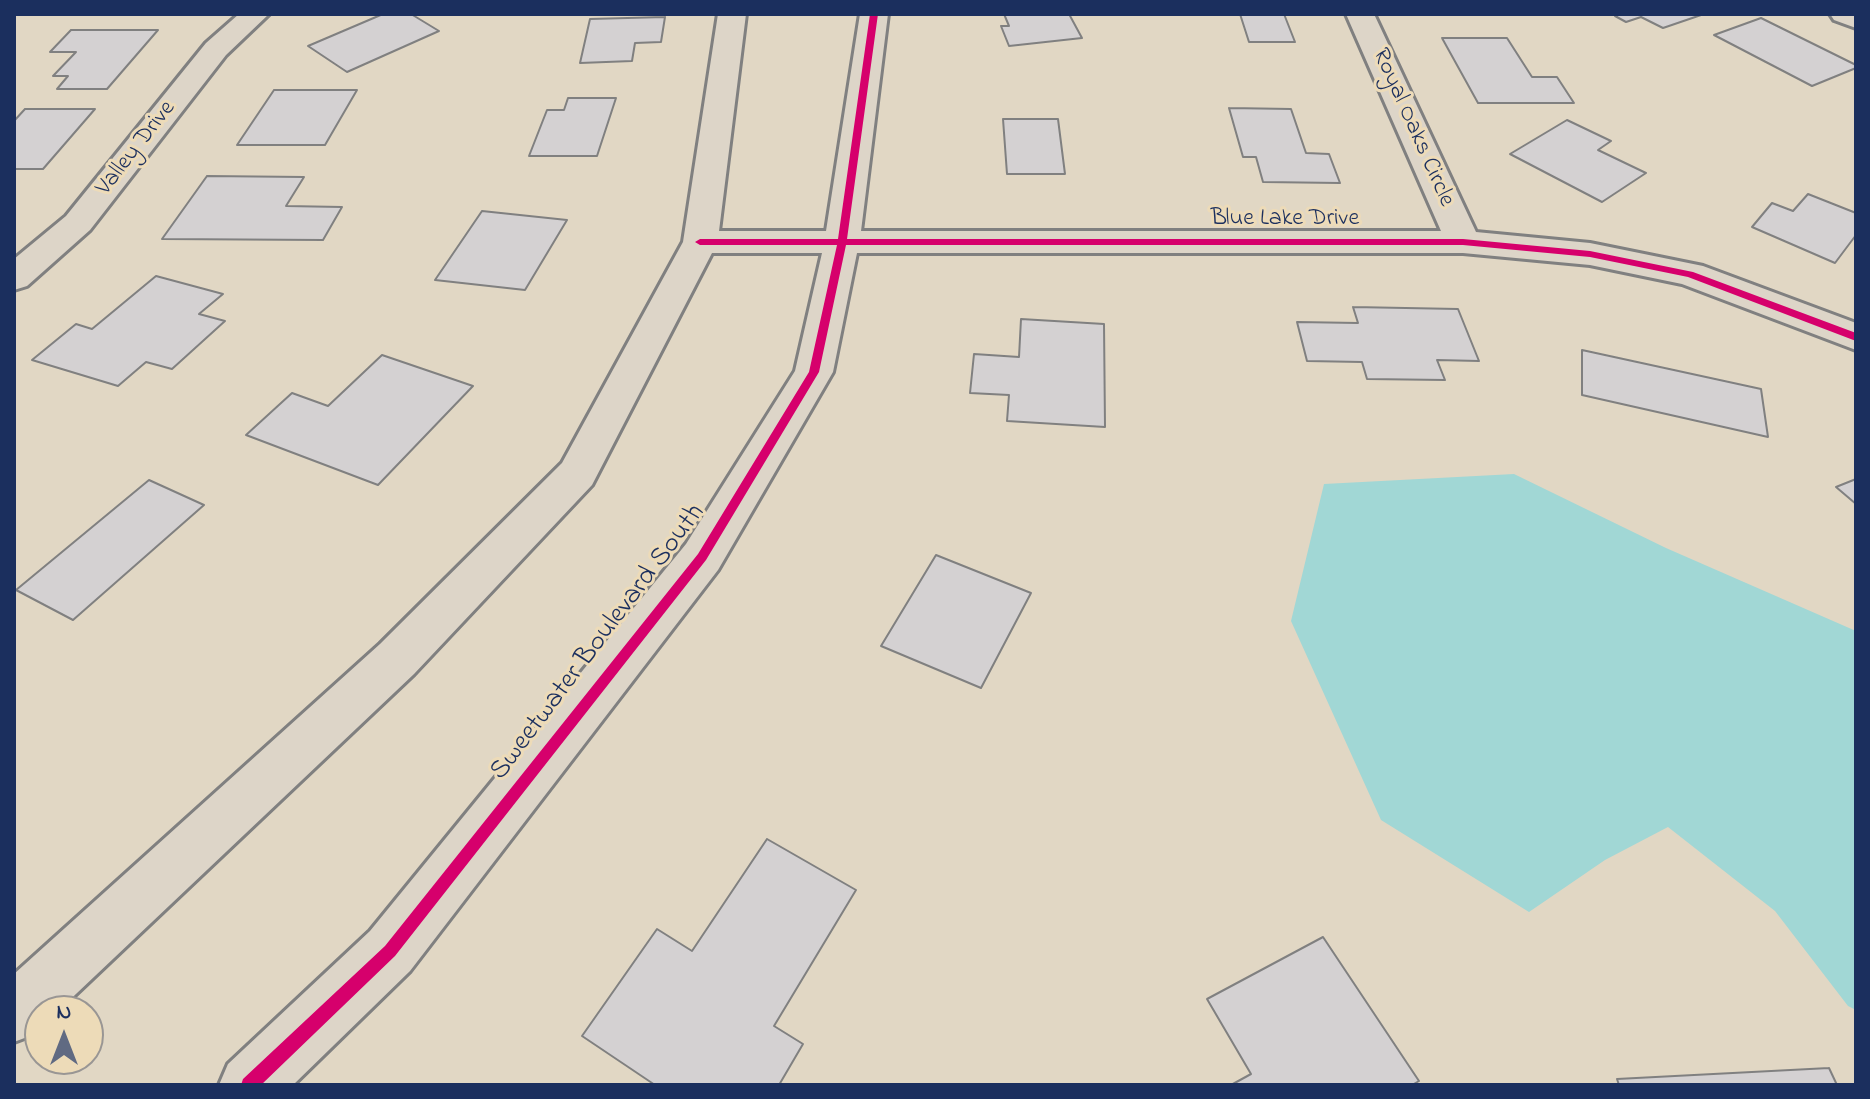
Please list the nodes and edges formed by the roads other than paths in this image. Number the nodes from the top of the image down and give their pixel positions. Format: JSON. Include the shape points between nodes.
{"nodes":[{"id":1,"x":255,"y":14,"type":"edge"},
{"id":2,"x":732,"y":14,"type":"edge"},
{"id":3,"x":874,"y":14,"type":"edge"},
{"id":4,"x":1360,"y":14,"type":"edge"},
{"id":5,"x":1844,"y":14,"type":"edge"},
{"id":6,"x":1856,"y":20,"type":"edge"},
{"id":7,"x":700,"y":242,"type":"junction"},
{"id":8,"x":842,"y":242,"type":"junction"},
{"id":9,"x":1463,"y":242,"type":"junction"},
{"id":10,"x":14,"y":278,"type":"edge"},
{"id":11,"x":1856,"y":337,"type":"edge"},
{"id":12,"x":14,"y":1013,"type":"edge"},
{"id":13,"x":249,"y":1085,"type":"edge"}],
"edges":[{"from":1,"to":10,"type":"street","name":"Valley Drive","via":[[216,49],[78,223]]},
{"from":2,"to":7,"type":"street"},
{"from":3,"to":8,"type":"street","name":"Sweetwater Boulevard South"},
{"from":4,"to":9,"type":"street","name":"Royal Oaks Circle"},
{"from":5,"to":6,"type":"street"},
{"from":7,"to":8,"type":"street","name":"Blue Lake Drive"},
{"from":7,"to":12,"type":"street","via":[[577,474],[397,659]]},
{"from":8,"to":9,"type":"street","name":"Blue Lake Drive"},
{"from":8,"to":13,"type":"street","name":"Sweetwater Boulevard South","via":[[814,372],[702,557],[390,951]]},
{"from":9,"to":11,"type":"street","name":"Blue Lake Drive","via":[[1590,254],[1690,274]]}]}
